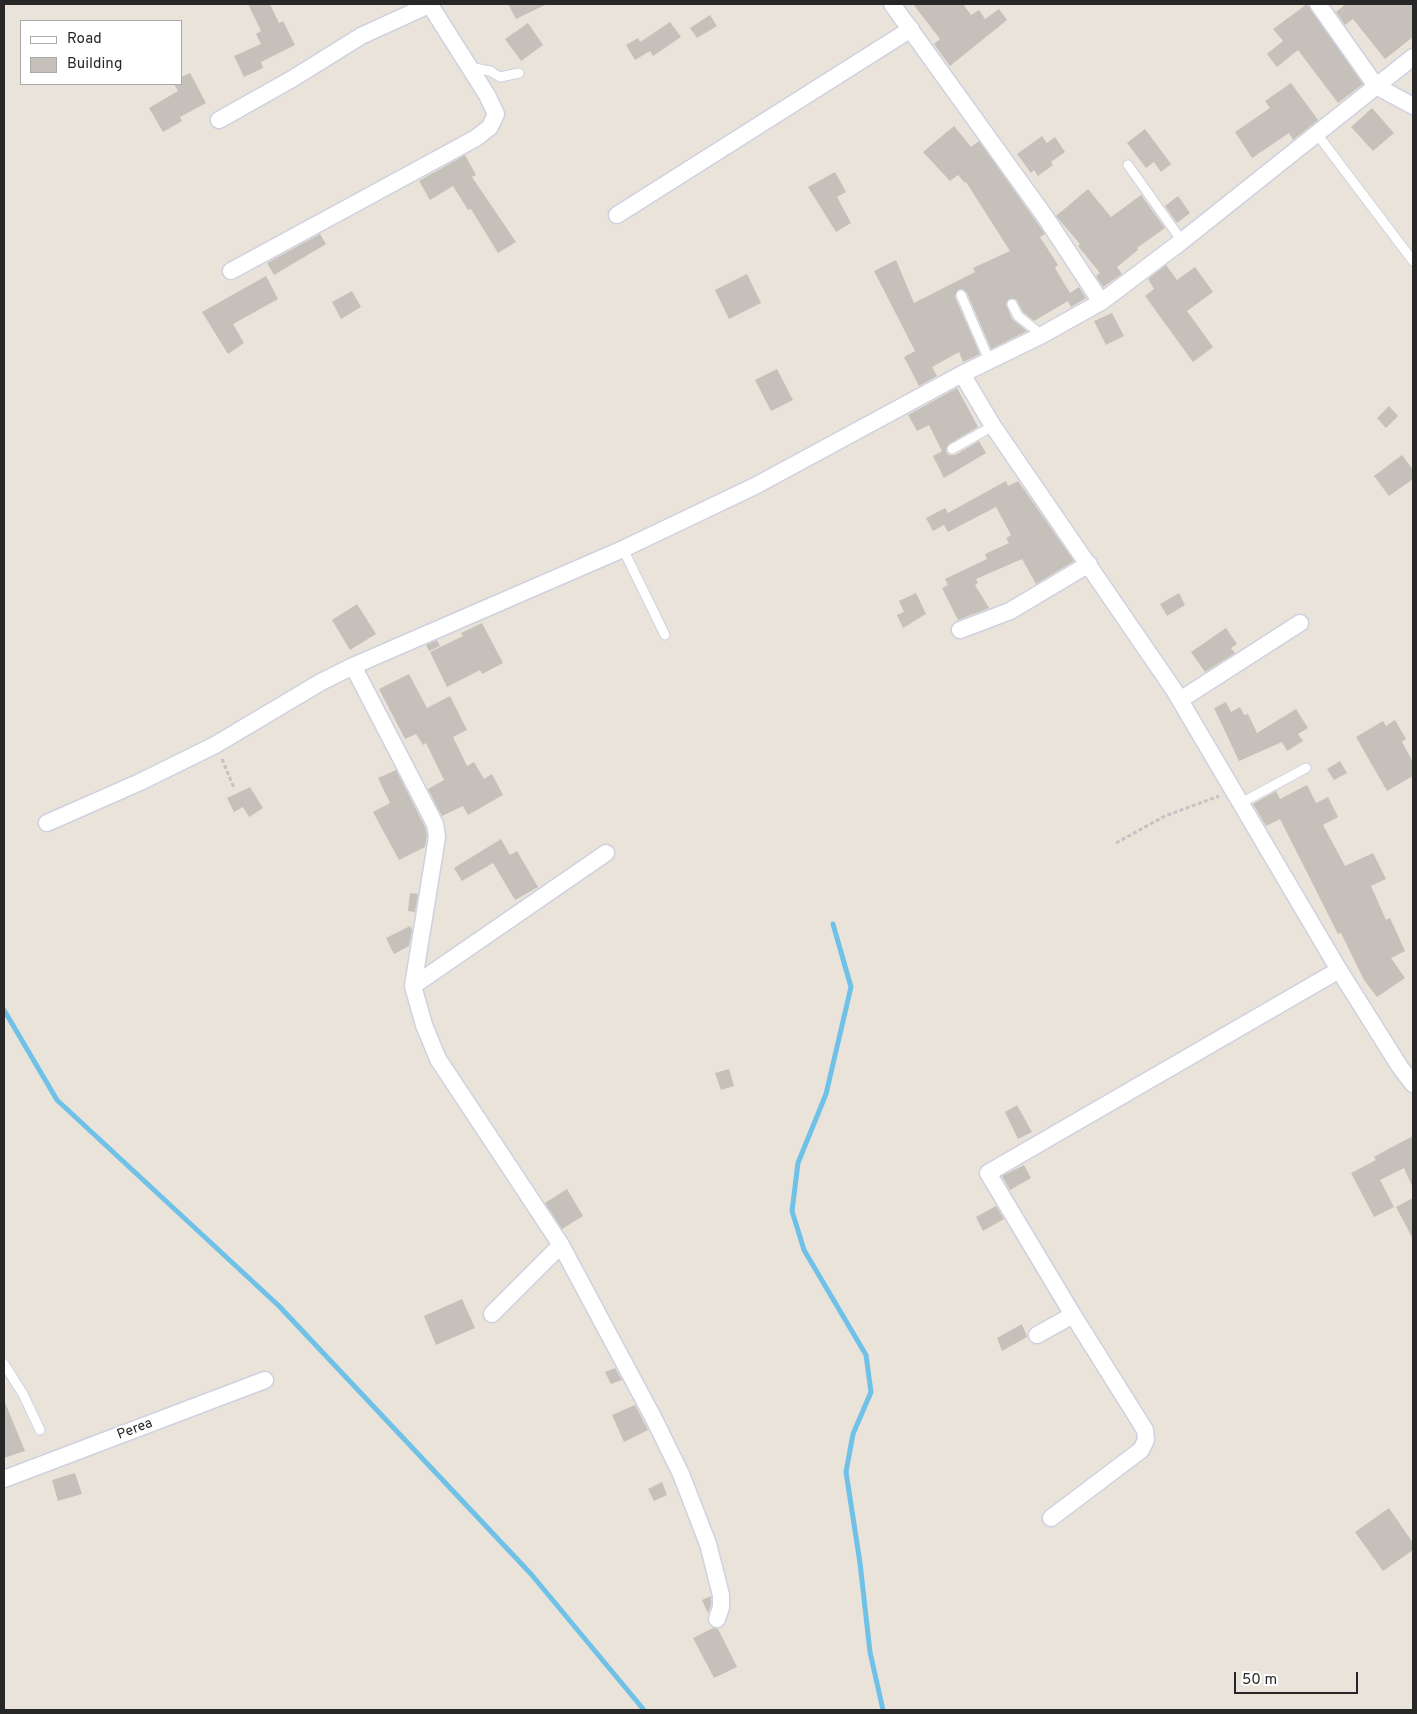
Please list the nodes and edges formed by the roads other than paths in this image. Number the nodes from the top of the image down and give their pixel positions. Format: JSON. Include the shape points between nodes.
{"nodes":[{"id":1,"x":430,"y":4,"type":"edge"},
{"id":2,"x":892,"y":4,"type":"edge"},
{"id":3,"x":1318,"y":4,"type":"edge"},
{"id":4,"x":911,"y":29,"type":"junction"},
{"id":5,"x":1413,"y":57,"type":"edge"},
{"id":6,"x":469,"y":66,"type":"junction"},
{"id":7,"x":519,"y":73,"type":"dead end"},
{"id":8,"x":1376,"y":86,"type":"junction"},
{"id":9,"x":1413,"y":106,"type":"edge"},
{"id":10,"x":219,"y":120,"type":"dead end"},
{"id":11,"x":1317,"y":134,"type":"junction"},
{"id":12,"x":1128,"y":165,"type":"dead end"},
{"id":13,"x":617,"y":215,"type":"dead end"},
{"id":14,"x":1182,"y":240,"type":"junction"},
{"id":15,"x":1413,"y":261,"type":"edge"},
{"id":16,"x":231,"y":271,"type":"dead end"},
{"id":17,"x":961,"y":294,"type":"dead end"},
{"id":18,"x":1101,"y":302,"type":"junction"},
{"id":19,"x":1012,"y":304,"type":"dead end"},
{"id":20,"x":1042,"y":335,"type":"junction"},
{"id":21,"x":989,"y":360,"type":"junction"},
{"id":22,"x":962,"y":374,"type":"junction"},
{"id":23,"x":993,"y":426,"type":"junction"},
{"id":24,"x":952,"y":449,"type":"dead end"},
{"id":25,"x":623,"y":549,"type":"junction"},
{"id":26,"x":1090,"y":564,"type":"junction"},
{"id":27,"x":1300,"y":623,"type":"dead end"},
{"id":28,"x":960,"y":630,"type":"dead end"},
{"id":29,"x":665,"y":635,"type":"dead end"},
{"id":30,"x":354,"y":666,"type":"junction"},
{"id":31,"x":1180,"y":700,"type":"junction"},
{"id":32,"x":1306,"y":768,"type":"dead end"},
{"id":33,"x":1238,"y":798,"type":"junction"},
{"id":34,"x":47,"y":823,"type":"dead end"},
{"id":35,"x":606,"y":853,"type":"dead end"},
{"id":36,"x":1339,"y":970,"type":"junction"},
{"id":37,"x":413,"y":986,"type":"junction"},
{"id":38,"x":1413,"y":1084,"type":"edge"},
{"id":39,"x":561,"y":1245,"type":"junction"},
{"id":40,"x":492,"y":1314,"type":"dead end"},
{"id":41,"x":1074,"y":1315,"type":"junction"},
{"id":42,"x":1037,"y":1335,"type":"dead end"},
{"id":43,"x":4,"y":1364,"type":"edge"},
{"id":44,"x":265,"y":1380,"type":"dead end"},
{"id":45,"x":40,"y":1430,"type":"dead end"},
{"id":46,"x":4,"y":1480,"type":"edge"},
{"id":47,"x":1051,"y":1518,"type":"dead end"},
{"id":48,"x":717,"y":1619,"type":"dead end"}],
"edges":[{"from":1,"to":6,"type":"street"},
{"from":1,"to":10,"type":"street","via":[[361,36]]},
{"from":2,"to":4,"type":"street"},
{"from":3,"to":8,"type":"street"},
{"from":4,"to":13,"type":"street"},
{"from":4,"to":18,"type":"street","via":[[1046,218]]},
{"from":5,"to":8,"type":"street"},
{"from":6,"to":7,"type":"lane","via":[[500,77]]},
{"from":6,"to":16,"type":"street","via":[[496,114],[490,127],[476,138]]},
{"from":8,"to":9,"type":"street"},
{"from":8,"to":11,"type":"street"},
{"from":11,"to":14,"type":"street"},
{"from":11,"to":15,"type":"lane"},
{"from":12,"to":14,"type":"lane"},
{"from":14,"to":18,"type":"street"},
{"from":17,"to":21,"type":"lane"},
{"from":18,"to":20,"type":"street"},
{"from":19,"to":20,"type":"lane","via":[[1018,316]]},
{"from":20,"to":21,"type":"street"},
{"from":21,"to":22,"type":"street"},
{"from":22,"to":23,"type":"street"},
{"from":22,"to":25,"type":"street","via":[[755,486]]},
{"from":23,"to":24,"type":"lane"},
{"from":23,"to":26,"type":"street"},
{"from":25,"to":29,"type":"lane"},
{"from":25,"to":30,"type":"street"},
{"from":26,"to":28,"type":"street","via":[[1010,611]]},
{"from":26,"to":31,"type":"street"},
{"from":27,"to":31,"type":"street"},
{"from":30,"to":34,"type":"street","via":[[215,745]]},
{"from":30,"to":37,"type":"street","via":[[436,824],[437,837]]},
{"from":31,"to":33,"type":"street"},
{"from":32,"to":33,"type":"lane"},
{"from":33,"to":36,"type":"street"},
{"from":35,"to":37,"type":"street"},
{"from":36,"to":38,"type":"street"},
{"from":36,"to":41,"type":"street","via":[[988,1173]]},
{"from":37,"to":39,"type":"street","via":[[438,1059]]},
{"from":39,"to":40,"type":"street"},
{"from":39,"to":48,"type":"street","via":[[681,1474],[708,1544],[721,1596]]},
{"from":41,"to":42,"type":"street"},
{"from":41,"to":47,"type":"street","via":[[1145,1430],[1146,1440],[1141,1450]]},
{"from":43,"to":45,"type":"lane"},
{"from":44,"to":46,"type":"street","name":"Perea"}]}
